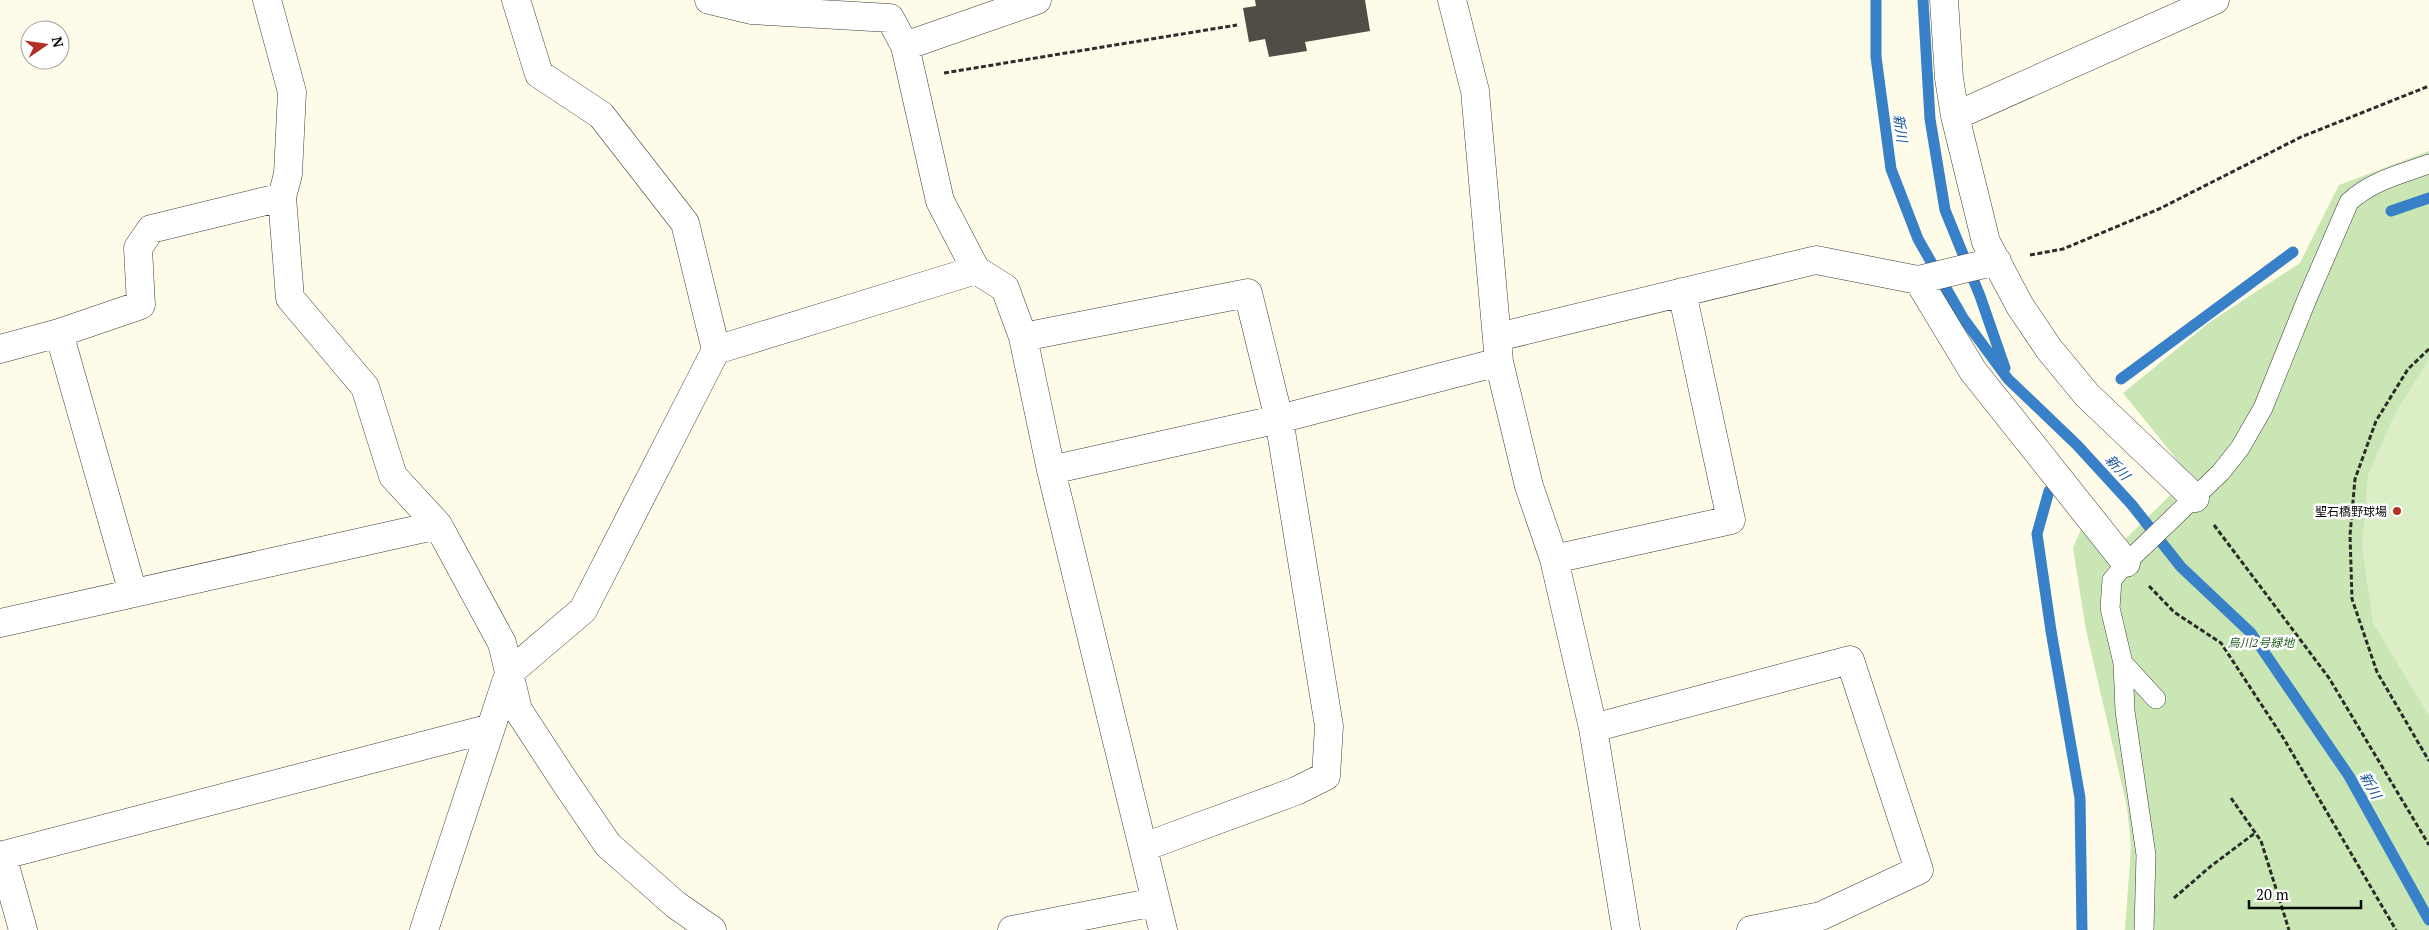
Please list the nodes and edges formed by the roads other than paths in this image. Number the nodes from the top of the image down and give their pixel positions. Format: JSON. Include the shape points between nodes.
{"nodes":[{"id":1,"x":267,"y":0,"type":"edge"},
{"id":2,"x":516,"y":0,"type":"edge"},
{"id":3,"x":709,"y":0,"type":"edge"},
{"id":4,"x":1037,"y":0,"type":"edge"},
{"id":5,"x":1452,"y":0,"type":"edge"},
{"id":6,"x":1944,"y":0,"type":"edge"},
{"id":7,"x":2215,"y":0,"type":"edge"},
{"id":8,"x":905,"y":46,"type":"junction"},
{"id":9,"x":1955,"y":116,"type":"junction"},
{"id":10,"x":2429,"y":164,"type":"edge"},
{"id":11,"x":282,"y":197,"type":"junction"},
{"id":12,"x":1996,"y":261,"type":"junction"},
{"id":13,"x":976,"y":270,"type":"junction"},
{"id":14,"x":1918,"y":280,"type":"junction"},
{"id":15,"x":1682,"y":292,"type":"junction"},
{"id":16,"x":60,"y":333,"type":"junction"},
{"id":17,"x":1023,"y":337,"type":"junction"},
{"id":18,"x":0,"y":348,"type":"edge"},
{"id":19,"x":716,"y":350,"type":"junction"},
{"id":20,"x":1498,"y":350,"type":"junction"},
{"id":21,"x":1279,"y":419,"type":"junction"},
{"id":22,"x":1051,"y":470,"type":"junction"},
{"id":23,"x":2190,"y":502,"type":"junction"},
{"id":24,"x":438,"y":525,"type":"junction"},
{"id":25,"x":2132,"y":557,"type":"junction"},
{"id":26,"x":1554,"y":559,"type":"junction"},
{"id":27,"x":133,"y":593,"type":"junction"},
{"id":28,"x":0,"y":623,"type":"edge"},
{"id":29,"x":2123,"y":663,"type":"junction"},
{"id":30,"x":509,"y":673,"type":"junction"},
{"id":31,"x":2156,"y":699,"type":"dead end"},
{"id":32,"x":491,"y":728,"type":"junction"},
{"id":33,"x":1593,"y":728,"type":"junction"},
{"id":34,"x":1144,"y":847,"type":"junction"},
{"id":35,"x":1,"y":855,"type":"edge"},
{"id":36,"x":1155,"y":902,"type":"junction"},
{"id":37,"x":23,"y":930,"type":"edge"},
{"id":38,"x":424,"y":930,"type":"edge"},
{"id":39,"x":712,"y":930,"type":"edge"},
{"id":40,"x":1012,"y":930,"type":"edge"},
{"id":41,"x":1163,"y":930,"type":"edge"},
{"id":42,"x":1626,"y":930,"type":"edge"},
{"id":43,"x":1752,"y":930,"type":"edge"},
{"id":44,"x":2144,"y":930,"type":"edge"}],
"edges":[{"from":1,"to":11,"type":"street","via":[[292,92],[288,174]]},
{"from":2,"to":19,"type":"street","via":[[539,74],[601,115],[686,223]]},
{"from":3,"to":8,"type":"street","via":[[751,10],[890,18]]},
{"from":4,"to":8,"type":"street"},
{"from":5,"to":20,"type":"street","via":[[1475,91]]},
{"from":6,"to":9,"type":"street"},
{"from":7,"to":9,"type":"street"},
{"from":8,"to":13,"type":"street","via":[[940,201]]},
{"from":9,"to":12,"type":"street","via":[[1986,242]]},
{"from":10,"to":23,"type":"lane","via":[[2369,187],[2349,202],[2264,408],[2240,448]]},
{"from":11,"to":16,"type":"street","via":[[151,229],[138,248],[141,305]]},
{"from":11,"to":24,"type":"street","via":[[290,298],[364,387],[393,476]]},
{"from":12,"to":14,"type":"street"},
{"from":12,"to":23,"type":"street","via":[[2020,306],[2049,349],[2087,395]]},
{"from":13,"to":17,"type":"street","via":[[1005,288]]},
{"from":13,"to":19,"type":"street"},
{"from":14,"to":15,"type":"street","via":[[1816,260]]},
{"from":14,"to":25,"type":"street","via":[[1973,371]]},
{"from":15,"to":20,"type":"street"},
{"from":15,"to":26,"type":"street","via":[[1731,520]]},
{"from":16,"to":18,"type":"street"},
{"from":16,"to":27,"type":"street"},
{"from":17,"to":21,"type":"street","via":[[1248,293]]},
{"from":17,"to":22,"type":"street"},
{"from":19,"to":30,"type":"street","via":[[583,610]]},
{"from":20,"to":21,"type":"street"},
{"from":20,"to":26,"type":"street","via":[[1529,486]]},
{"from":21,"to":22,"type":"street"},
{"from":21,"to":34,"type":"street","via":[[1329,726],[1326,776],[1296,791]]},
{"from":22,"to":34,"type":"street"},
{"from":23,"to":25,"type":"lane"},
{"from":24,"to":27,"type":"street"},
{"from":24,"to":30,"type":"street","via":[[502,642]]},
{"from":25,"to":29,"type":"lane","via":[[2112,580],[2110,608]]},
{"from":26,"to":33,"type":"street"},
{"from":27,"to":28,"type":"street"},
{"from":29,"to":31,"type":"lane"},
{"from":29,"to":44,"type":"lane","via":[[2125,711],[2146,855]]},
{"from":30,"to":32,"type":"street"},
{"from":30,"to":39,"type":"street","via":[[518,710],[608,846],[676,905]]},
{"from":32,"to":35,"type":"street"},
{"from":32,"to":38,"type":"street"},
{"from":33,"to":42,"type":"street"},
{"from":33,"to":43,"type":"street","via":[[1850,660],[1919,870],[1821,916]]},
{"from":34,"to":36,"type":"street"},
{"from":35,"to":37,"type":"street"},
{"from":36,"to":40,"type":"street"},
{"from":36,"to":41,"type":"street"}]}
